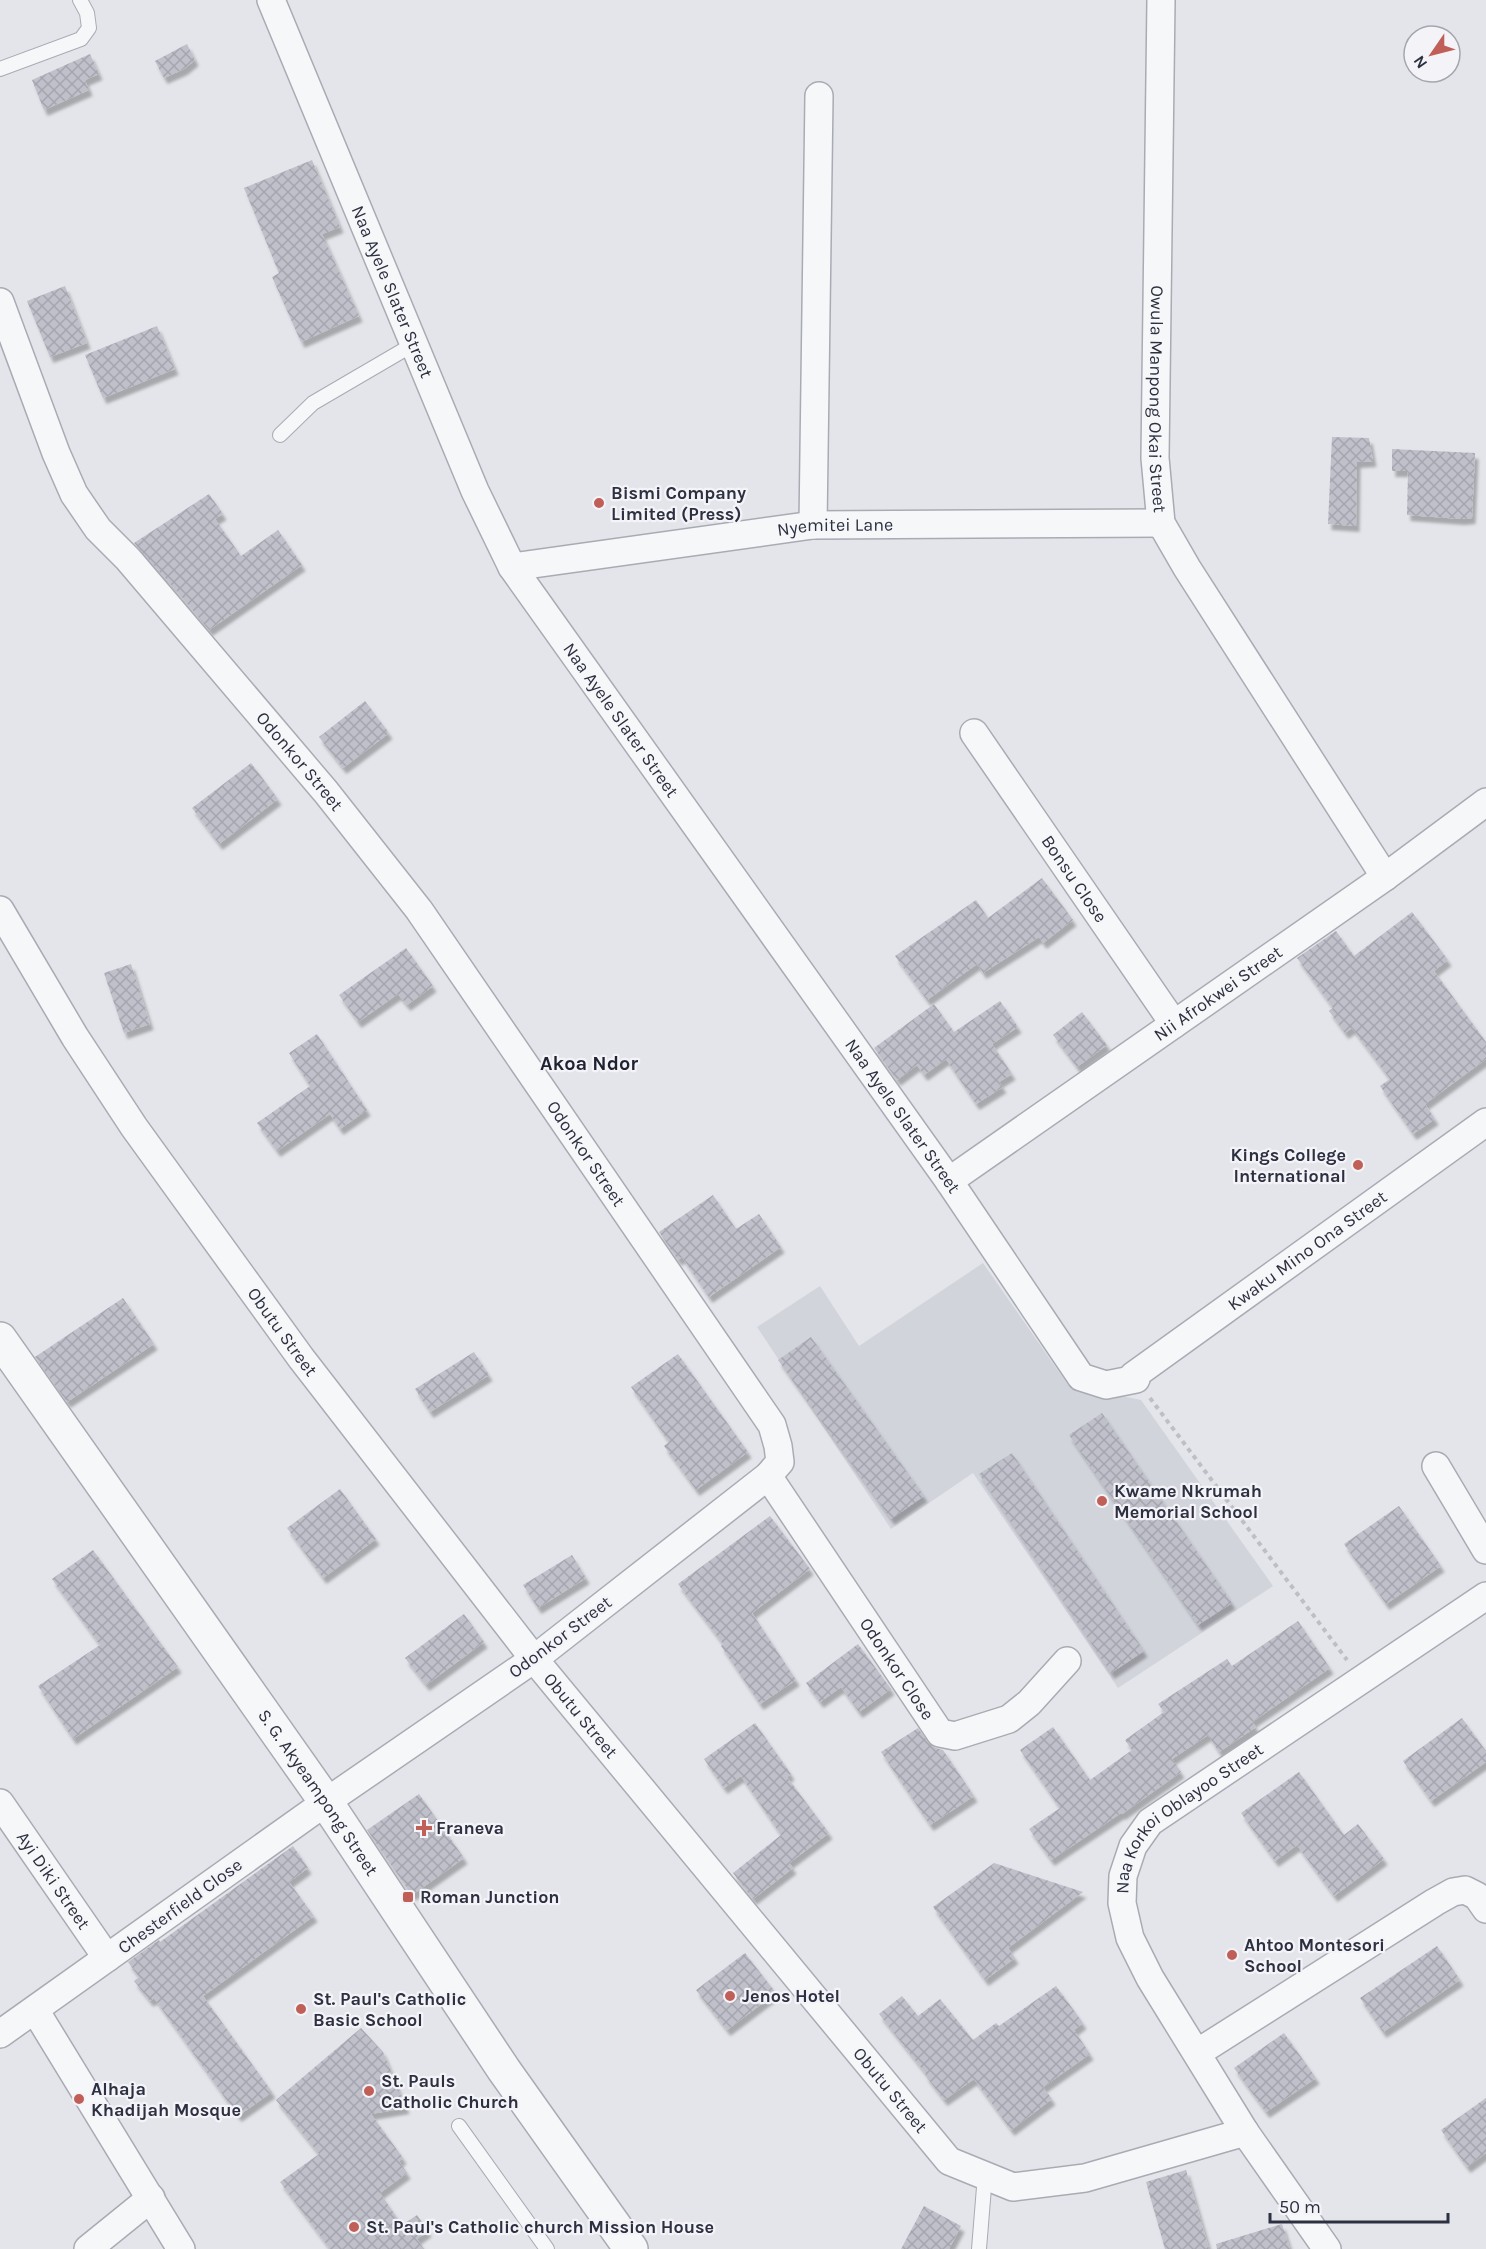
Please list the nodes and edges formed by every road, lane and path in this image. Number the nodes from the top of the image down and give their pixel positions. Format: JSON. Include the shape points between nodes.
{"nodes":[{"id":1,"x":80,"y":0,"type":"edge"},
{"id":2,"x":271,"y":0,"type":"edge"},
{"id":3,"x":1161,"y":0,"type":"edge"},
{"id":4,"x":0,"y":69,"type":"edge"},
{"id":5,"x":819,"y":96,"type":"dead end"},
{"id":6,"x":0,"y":302,"type":"edge"},
{"id":7,"x":414,"y":344,"type":"junction"},
{"id":8,"x":280,"y":435,"type":"dead end"},
{"id":9,"x":1161,"y":523,"type":"junction"},
{"id":10,"x":813,"y":525,"type":"junction"},
{"id":11,"x":512,"y":567,"type":"junction"},
{"id":12,"x":974,"y":733,"type":"dead end"},
{"id":13,"x":1486,"y":802,"type":"edge"},
{"id":14,"x":1385,"y":877,"type":"junction"},
{"id":15,"x":0,"y":910,"type":"edge"},
{"id":16,"x":1174,"y":1024,"type":"junction"},
{"id":17,"x":1486,"y":1122,"type":"edge"},
{"id":18,"x":949,"y":1181,"type":"junction"},
{"id":19,"x":0,"y":1339,"type":"edge"},
{"id":20,"x":1136,"y":1379,"type":"junction"},
{"id":21,"x":1436,"y":1466,"type":"dead end"},
{"id":22,"x":768,"y":1476,"type":"junction"},
{"id":23,"x":1486,"y":1550,"type":"edge"},
{"id":24,"x":1486,"y":1596,"type":"edge"},
{"id":25,"x":534,"y":1659,"type":"junction"},
{"id":26,"x":1067,"y":1661,"type":"dead end"},
{"id":27,"x":1362,"y":1680,"type":"junction"},
{"id":28,"x":326,"y":1802,"type":"junction"},
{"id":29,"x":0,"y":1803,"type":"edge"},
{"id":30,"x":1486,"y":1909,"type":"edge"},
{"id":31,"x":107,"y":1958,"type":"junction"},
{"id":32,"x":35,"y":2010,"type":"junction"},
{"id":33,"x":0,"y":2034,"type":"edge"},
{"id":34,"x":1197,"y":2053,"type":"junction"},
{"id":35,"x":459,"y":2126,"type":"dead end"},
{"id":36,"x":1245,"y":2132,"type":"junction"},
{"id":37,"x":985,"y":2175,"type":"junction"},
{"id":38,"x":152,"y":2198,"type":"junction"},
{"id":39,"x":628,"y":2248,"type":"edge"},
{"id":40,"x":88,"y":2249,"type":"edge"},
{"id":41,"x":181,"y":2249,"type":"edge"},
{"id":42,"x":547,"y":2249,"type":"edge"},
{"id":43,"x":979,"y":2249,"type":"edge"},
{"id":44,"x":1327,"y":2249,"type":"edge"}],
"edges":[{"from":1,"to":4,"type":"lane","via":[[89,28],[81,39]]},
{"from":2,"to":7,"type":"street","name":"Naa Ayele Slater Street"},
{"from":3,"to":9,"type":"street","name":"Owula Manpong Okai Street","via":[[1155,458]]},
{"from":5,"to":10,"type":"street"},
{"from":6,"to":22,"type":"street","name":"Odonkor Street","via":[[74,494],[98,529],[128,559],[326,792],[419,909],[772,1425],[780,1462]]},
{"from":7,"to":8,"type":"lane","via":[[313,403]]},
{"from":7,"to":11,"type":"street","name":"Naa Ayele Slater Street","via":[[475,491]]},
{"from":9,"to":10,"type":"street","name":"Nyemitei Lane"},
{"from":9,"to":14,"type":"street","name":"Owula Manpong Okai Street"},
{"from":10,"to":11,"type":"street","name":"Nyemitei Lane"},
{"from":11,"to":18,"type":"street","name":"Naa Ayele Slater Street"},
{"from":12,"to":16,"type":"street","name":"Bonsu Close"},
{"from":13,"to":14,"type":"street","name":"Nii Afrokwei Street"},
{"from":14,"to":16,"type":"street","name":"Nii Afrokwei Street"},
{"from":15,"to":25,"type":"street","name":"Obutu Street","via":[[135,1127],[301,1358]]},
{"from":16,"to":18,"type":"street","name":"Nii Afrokwei Street"},
{"from":17,"to":20,"type":"street","name":"Kwaku Mino Ona Street","via":[[1133,1376]]},
{"from":18,"to":20,"type":"street","name":"Naa Ayele Slater Street","via":[[1081,1377],[1106,1385]]},
{"from":19,"to":28,"type":"street","name":"S. G. Akyeampong Street"},
{"from":20,"to":27,"type":"path"},
{"from":21,"to":23,"type":"street"},
{"from":22,"to":25,"type":"street","name":"Odonkor Street"},
{"from":22,"to":26,"type":"street","name":"Odonkor Close","via":[[940,1733],[955,1736],[1009,1719]]},
{"from":24,"to":27,"type":"street","name":"Naa Korkoi Oblayoo Street"},
{"from":25,"to":28,"type":"street","name":"Odonkor Street"},
{"from":25,"to":37,"type":"street","name":"Obutu Street","via":[[949,2161]]},
{"from":27,"to":34,"type":"street","name":"Naa Korkoi Oblayoo Street","via":[[1150,1822],[1133,1846],[1123,1876],[1122,1903],[1130,1938]]},
{"from":28,"to":31,"type":"street","name":"Chesterfield Close"},
{"from":28,"to":39,"type":"street","name":"S. G. Akyeampong Street"},
{"from":29,"to":31,"type":"street","name":"Ayi Diki Street"},
{"from":30,"to":34,"type":"street","via":[[1477,1896],[1465,1890],[1453,1892]]},
{"from":31,"to":32,"type":"street","name":"Chesterfield Close"},
{"from":32,"to":33,"type":"street","name":"Chesterfield Close"},
{"from":32,"to":38,"type":"street"},
{"from":34,"to":36,"type":"street","name":"Naa Korkoi Oblayoo Street"},
{"from":35,"to":42,"type":"lane"},
{"from":36,"to":37,"type":"street","name":"Obutu Street","via":[[1085,2178],[1013,2187]]},
{"from":36,"to":44,"type":"street","name":"Naa Korkoi Oblayoo Street"},
{"from":37,"to":43,"type":"lane"},
{"from":38,"to":40,"type":"street"},
{"from":38,"to":41,"type":"street"}]}
